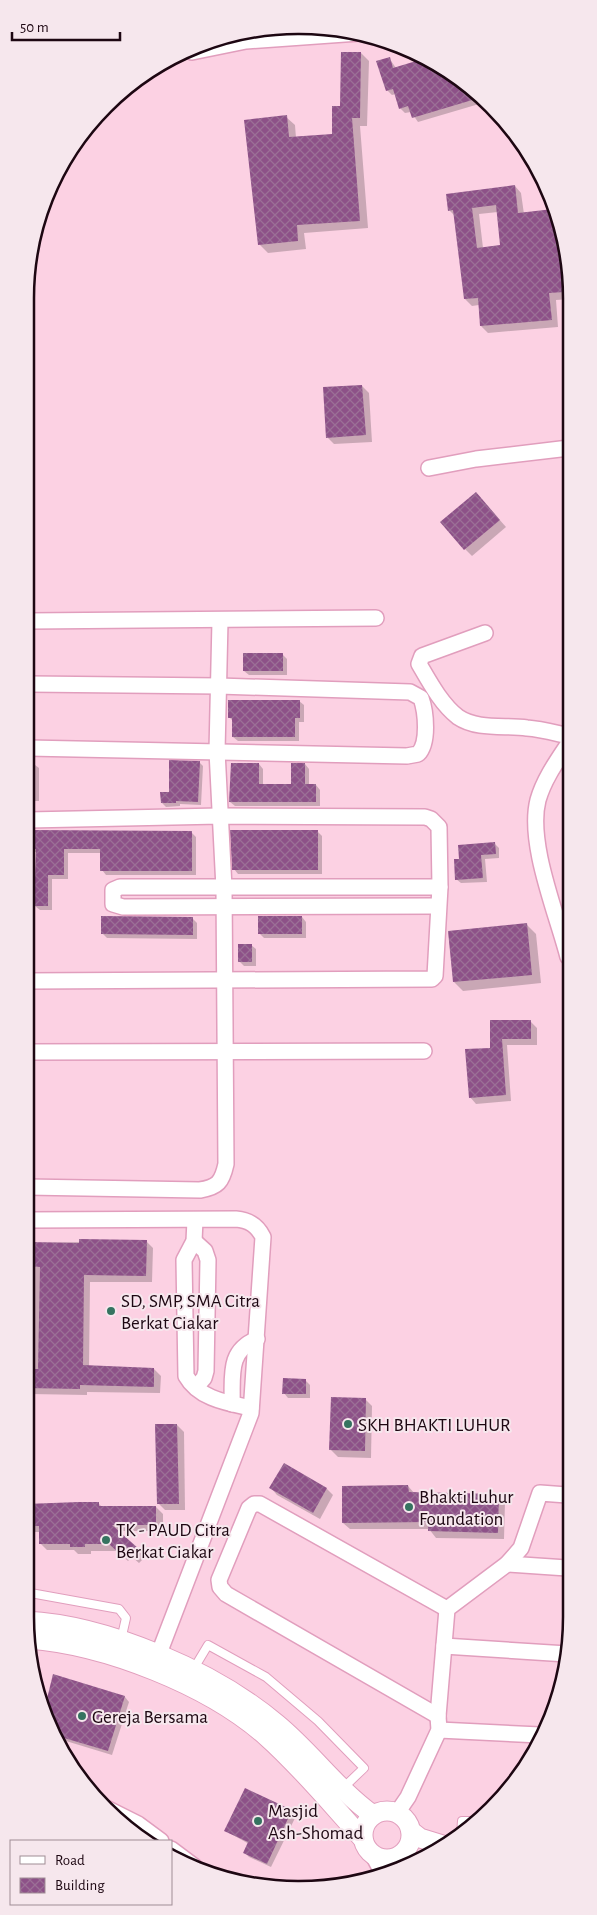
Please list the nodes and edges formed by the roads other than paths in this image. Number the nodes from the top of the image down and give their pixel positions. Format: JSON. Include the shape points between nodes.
{"nodes":[{"id":1,"x":327,"y":35,"type":"edge"},
{"id":2,"x":216,"y":47,"type":"edge"},
{"id":3,"x":563,"y":449,"type":"edge"},
{"id":4,"x":430,"y":468,"type":"dead end"},
{"id":5,"x":376,"y":618,"type":"dead end"},
{"id":6,"x":34,"y":621,"type":"edge"},
{"id":7,"x":220,"y":621,"type":"junction"},
{"id":8,"x":485,"y":633,"type":"dead end"},
{"id":9,"x":34,"y":684,"type":"edge"},
{"id":10,"x":219,"y":686,"type":"junction"},
{"id":11,"x":563,"y":735,"type":"edge"},
{"id":12,"x":34,"y":748,"type":"edge"},
{"id":13,"x":217,"y":750,"type":"junction"},
{"id":14,"x":563,"y":752,"type":"edge"},
{"id":15,"x":220,"y":816,"type":"junction"},
{"id":16,"x":34,"y":820,"type":"edge"},
{"id":17,"x":440,"y":887,"type":"junction"},
{"id":18,"x":224,"y":888,"type":"junction"},
{"id":19,"x":438,"y":906,"type":"junction"},
{"id":20,"x":224,"y":907,"type":"junction"},
{"id":21,"x":563,"y":940,"type":"edge"},
{"id":22,"x":34,"y":980,"type":"edge"},
{"id":23,"x":225,"y":981,"type":"junction"},
{"id":24,"x":225,"y":1051,"type":"junction"},
{"id":25,"x":424,"y":1051,"type":"dead end"},
{"id":26,"x":34,"y":1052,"type":"edge"},
{"id":27,"x":34,"y":1187,"type":"edge"},
{"id":28,"x":34,"y":1220,"type":"edge"},
{"id":29,"x":195,"y":1220,"type":"junction"},
{"id":30,"x":194,"y":1241,"type":"junction"},
{"id":31,"x":257,"y":1339,"type":"junction"},
{"id":32,"x":196,"y":1387,"type":"junction"},
{"id":33,"x":232,"y":1404,"type":"junction"},
{"id":34,"x":251,"y":1408,"type":"junction"},
{"id":35,"x":563,"y":1495,"type":"edge"},
{"id":36,"x":507,"y":1564,"type":"junction"},
{"id":37,"x":563,"y":1568,"type":"edge"},
{"id":38,"x":34,"y":1594,"type":"edge"},
{"id":39,"x":447,"y":1609,"type":"junction"},
{"id":40,"x":34,"y":1622,"type":"edge"},
{"id":41,"x":35,"y":1640,"type":"edge"},
{"id":42,"x":121,"y":1640,"type":"junction"},
{"id":43,"x":444,"y":1646,"type":"junction"},
{"id":44,"x":561,"y":1654,"type":"edge"},
{"id":45,"x":158,"y":1656,"type":"junction"},
{"id":46,"x":192,"y":1672,"type":"junction"},
{"id":47,"x":438,"y":1723,"type":"junction"},
{"id":48,"x":536,"y":1734,"type":"edge"},
{"id":49,"x":342,"y":1789,"type":"junction"},
{"id":50,"x":397,"y":1812,"type":"junction"},
{"id":51,"x":373,"y":1815,"type":"junction"},
{"id":52,"x":127,"y":1818,"type":"edge"},
{"id":53,"x":411,"y":1831,"type":"junction"},
{"id":54,"x":363,"y":1838,"type":"junction"},
{"id":55,"x":160,"y":1840,"type":"edge"},
{"id":56,"x":436,"y":1843,"type":"edge"},
{"id":57,"x":373,"y":1855,"type":"junction"},
{"id":58,"x":404,"y":1859,"type":"edge"},
{"id":59,"x":380,"y":1868,"type":"edge"}],
"edges":[{"from":1,"to":2,"type":"street","via":[[246,41]]},
{"from":3,"to":4,"type":"street"},
{"from":5,"to":7,"type":"street"},
{"from":6,"to":7,"type":"street"},
{"from":7,"to":10,"type":"street"},
{"from":8,"to":11,"type":"street","via":[[422,656],[418,664],[432,686],[467,722]]},
{"from":9,"to":10,"type":"street"},
{"from":10,"to":13,"type":"street"},
{"from":10,"to":13,"type":"street","via":[[410,692],[421,698],[423,704],[424,744],[418,754],[407,756]]},
{"from":12,"to":13,"type":"street"},
{"from":13,"to":15,"type":"street"},
{"from":14,"to":21,"type":"street","via":[[545,781],[536,810],[544,877]]},
{"from":15,"to":16,"type":"street"},
{"from":15,"to":17,"type":"street","via":[[431,819],[440,833]]},
{"from":15,"to":18,"type":"street"},
{"from":17,"to":18,"type":"street"},
{"from":17,"to":19,"type":"street"},
{"from":18,"to":20,"type":"street"},
{"from":18,"to":20,"type":"street","via":[[115,888],[113,902],[115,906],[123,907]]},
{"from":19,"to":20,"type":"street"},
{"from":19,"to":23,"type":"street","via":[[435,976],[432,979]]},
{"from":20,"to":23,"type":"street"},
{"from":22,"to":23,"type":"street"},
{"from":23,"to":24,"type":"street"},
{"from":24,"to":25,"type":"street"},
{"from":24,"to":26,"type":"street"},
{"from":24,"to":27,"type":"street","via":[[226,1164],[222,1179],[213,1188]]},
{"from":28,"to":29,"type":"street"},
{"from":29,"to":30,"type":"street"},
{"from":29,"to":31,"type":"street","via":[[244,1220],[258,1228],[263,1237]]},
{"from":30,"to":32,"type":"street","via":[[184,1260],[184,1316],[186,1376]]},
{"from":30,"to":32,"type":"street","via":[[205,1251],[208,1260],[206,1371]]},
{"from":31,"to":33,"type":"street","via":[[245,1344],[235,1357]]},
{"from":31,"to":34,"type":"street"},
{"from":32,"to":33,"type":"street","via":[[202,1393]]},
{"from":33,"to":34,"type":"street"},
{"from":34,"to":45,"type":"street"},
{"from":35,"to":36,"type":"street","via":[[540,1493],[521,1548]]},
{"from":36,"to":37,"type":"street"},
{"from":36,"to":39,"type":"street"},
{"from":38,"to":42,"type":"lane","via":[[119,1609],[126,1618]]},
{"from":39,"to":43,"type":"street"},
{"from":39,"to":47,"type":"street","via":[[260,1504],[248,1508],[219,1580],[226,1594]]},
{"from":40,"to":42,"type":"street","via":[[72,1627]]},
{"from":41,"to":54,"type":"street","via":[[68,1643],[117,1656],[216,1701],[265,1735]]},
{"from":42,"to":45,"type":"street"},
{"from":43,"to":44,"type":"street"},
{"from":43,"to":47,"type":"street"},
{"from":45,"to":46,"type":"street"},
{"from":46,"to":49,"type":"street","via":[[224,1686],[276,1723],[313,1756]]},
{"from":46,"to":49,"type":"lane","via":[[208,1645],[266,1677],[318,1721],[364,1768]]},
{"from":47,"to":48,"type":"street"},
{"from":47,"to":50,"type":"street","via":[[408,1796]]},
{"from":49,"to":51,"type":"street"},
{"from":50,"to":51,"type":"street","via":[[381,1811]]},
{"from":50,"to":53,"type":"street","via":[[409,1824]]},
{"from":51,"to":54,"type":"street","via":[[364,1825]]},
{"from":52,"to":55,"type":"street"},
{"from":53,"to":56,"type":"street"},
{"from":53,"to":58,"type":"street"},
{"from":54,"to":57,"type":"street","via":[[364,1845]]},
{"from":57,"to":58,"type":"street"},
{"from":57,"to":59,"type":"street"}]}
